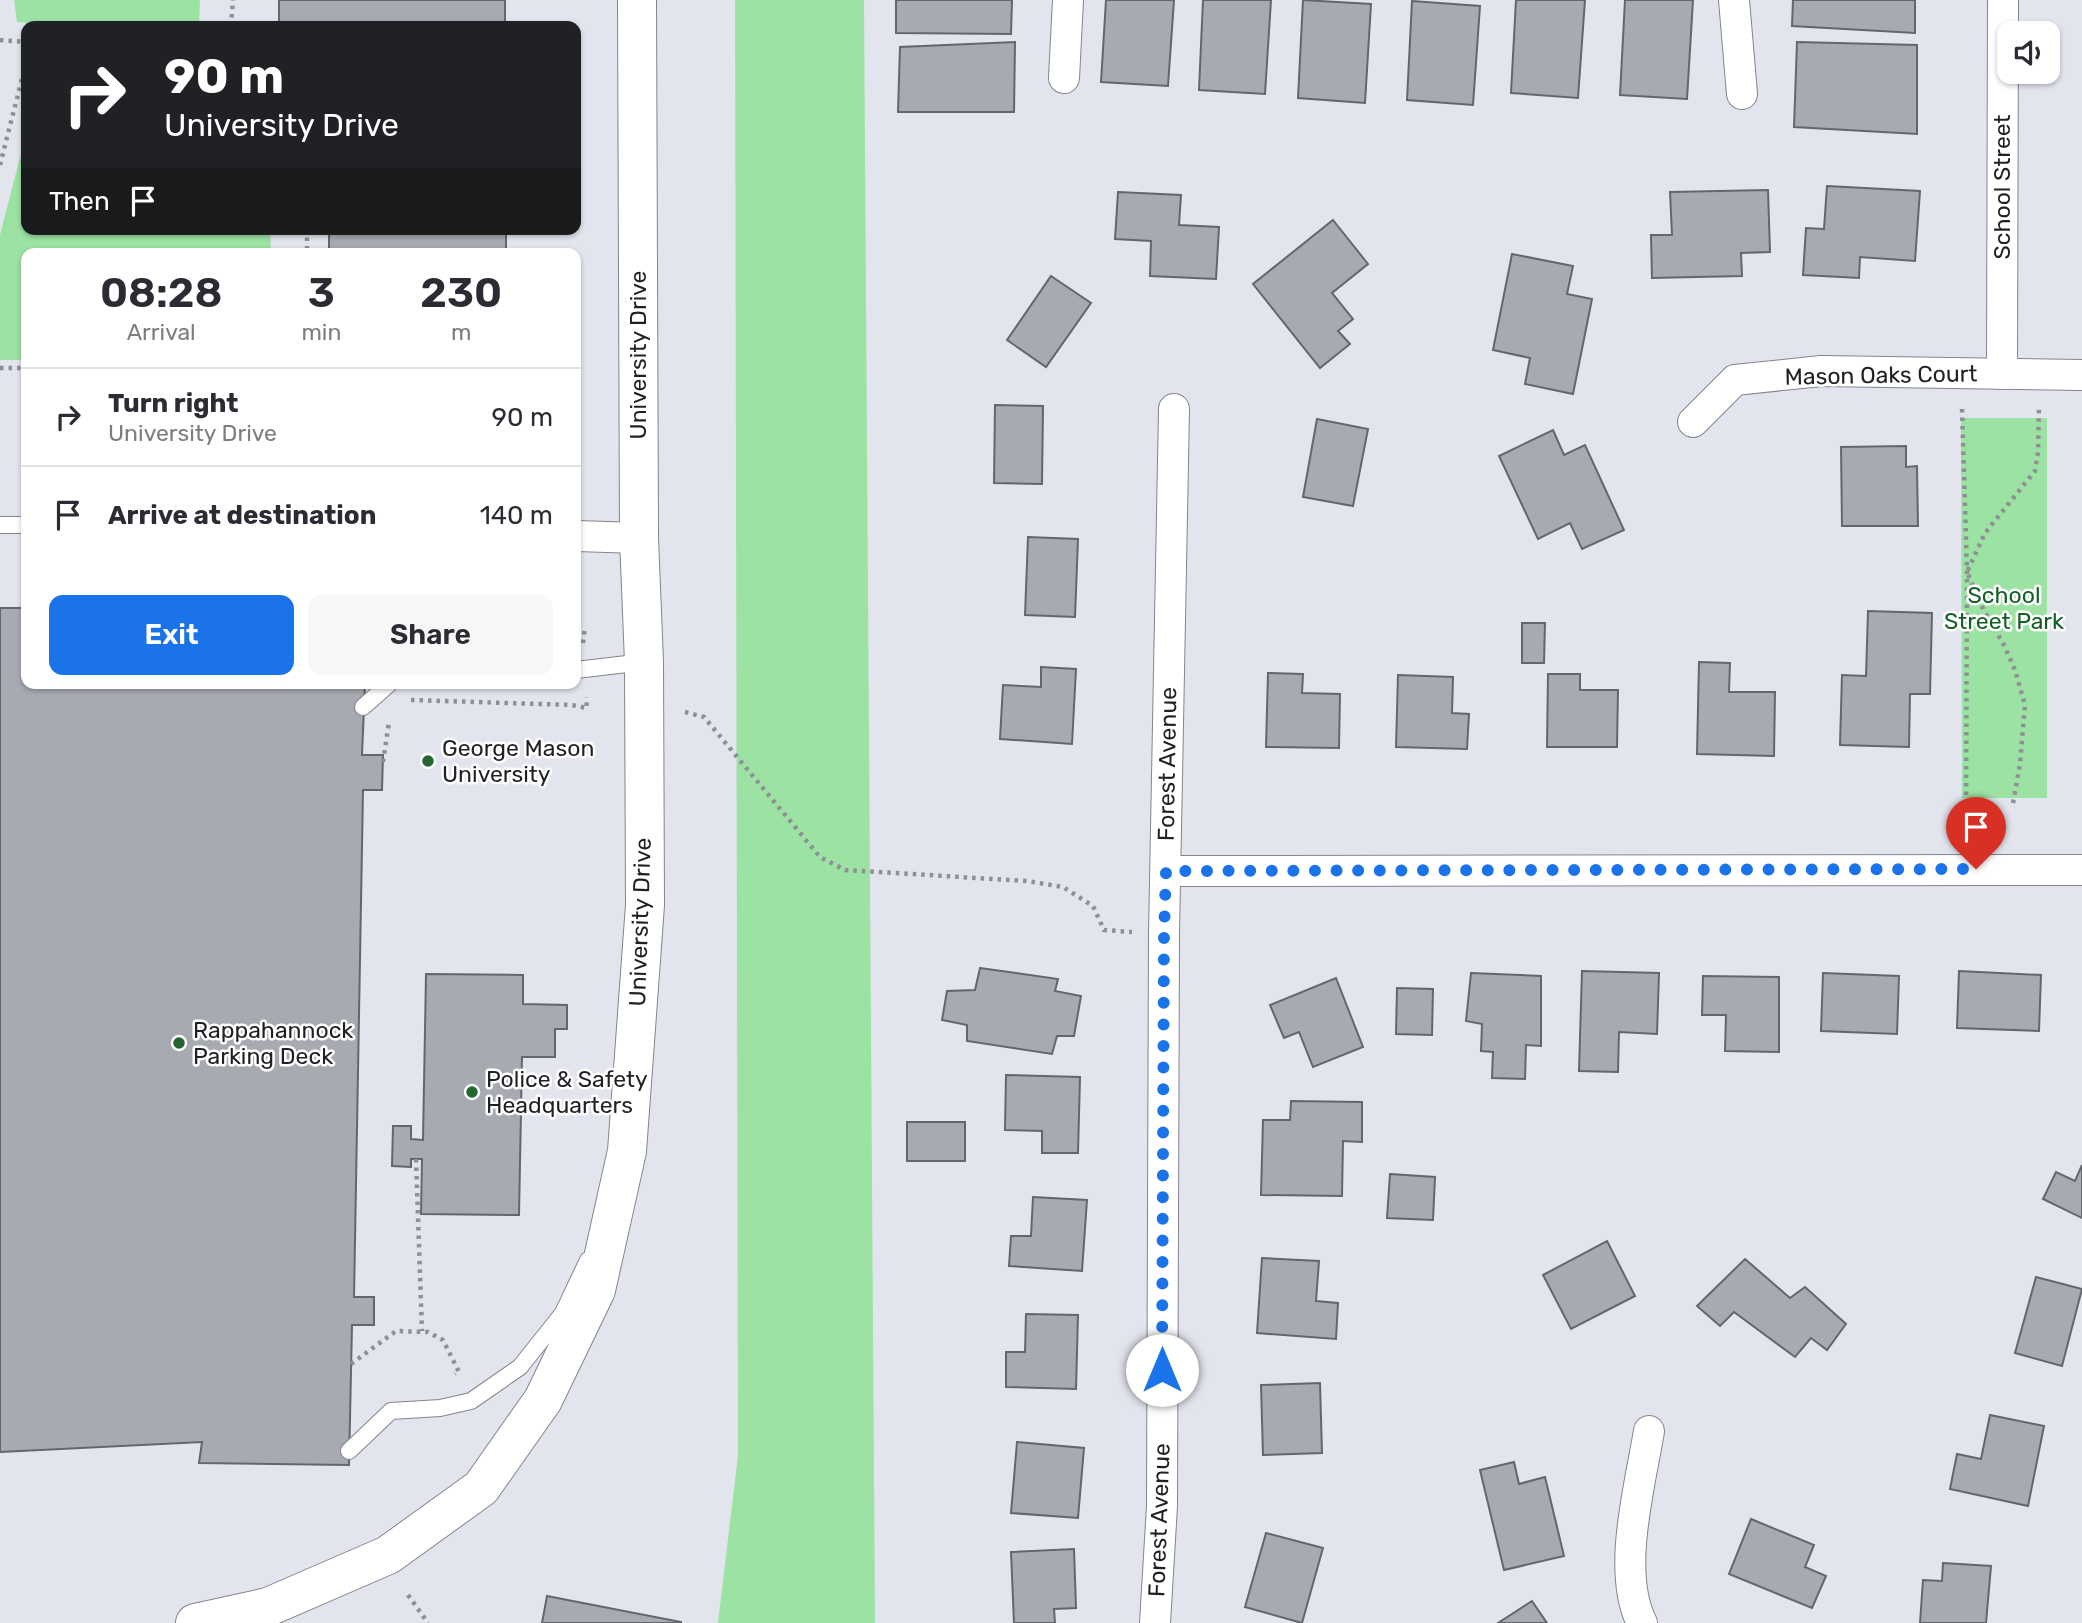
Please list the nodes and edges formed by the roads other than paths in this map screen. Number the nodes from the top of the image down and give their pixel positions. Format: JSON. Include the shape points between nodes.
{"nodes":[{"id":1,"x":637,"y":0,"type":"edge"},
{"id":2,"x":1068,"y":0,"type":"edge"},
{"id":3,"x":1734,"y":0,"type":"edge"},
{"id":4,"x":2003,"y":0,"type":"edge"},
{"id":5,"x":1064,"y":78,"type":"dead end"},
{"id":6,"x":1742,"y":94,"type":"dead end"},
{"id":7,"x":2001,"y":374,"type":"junction"},
{"id":8,"x":2082,"y":375,"type":"edge"},
{"id":9,"x":1174,"y":409,"type":"dead end"},
{"id":10,"x":1693,"y":422,"type":"dead end"},
{"id":11,"x":0,"y":525,"type":"edge"},
{"id":12,"x":21,"y":525,"type":"edge"},
{"id":13,"x":581,"y":536,"type":"edge"},
{"id":14,"x":639,"y":538,"type":"junction"},
{"id":15,"x":643,"y":662,"type":"junction"},
{"id":16,"x":581,"y":669,"type":"edge"},
{"id":17,"x":383,"y":689,"type":"edge"},
{"id":18,"x":363,"y":707,"type":"dead end"},
{"id":19,"x":2082,"y":870,"type":"edge"},
{"id":20,"x":1166,"y":871,"type":"junction"},
{"id":21,"x":616,"y":1202,"type":"junction"},
{"id":22,"x":1650,"y":1431,"type":"dead end"},
{"id":23,"x":349,"y":1451,"type":"dead end"},
{"id":24,"x":195,"y":1623,"type":"edge"},
{"id":25,"x":1155,"y":1623,"type":"edge"},
{"id":26,"x":1642,"y":1623,"type":"edge"}],
"edges":[{"from":1,"to":14,"type":"street","name":"University Drive"},
{"from":2,"to":5,"type":"street"},
{"from":3,"to":6,"type":"street"},
{"from":4,"to":7,"type":"street","name":"School Street"},
{"from":7,"to":8,"type":"street","name":"Mason Oaks Court"},
{"from":7,"to":10,"type":"street","name":"Mason Oaks Court","via":[[1821,371],[1735,380]]},
{"from":9,"to":20,"type":"street","name":"Forest Avenue"},
{"from":11,"to":12,"type":"lane"},
{"from":13,"to":14,"type":"street"},
{"from":14,"to":15,"type":"street","name":"University Drive"},
{"from":15,"to":16,"type":"lane"},
{"from":15,"to":21,"type":"street","name":"University Drive","via":[[645,905],[627,1151]]},
{"from":17,"to":18,"type":"lane"},
{"from":19,"to":20,"type":"street"},
{"from":20,"to":25,"type":"street","name":"Forest Avenue","via":[[1162,1506]]},
{"from":21,"to":23,"type":"lane","via":[[563,1313],[520,1367],[471,1401],[391,1411]]},
{"from":21,"to":24,"type":"street","name":"University Drive","via":[[596,1290],[543,1400],[481,1488],[388,1555],[268,1606]]},
{"from":22,"to":26,"type":"street","via":[[1630,1546],[1630,1586]]}]}
